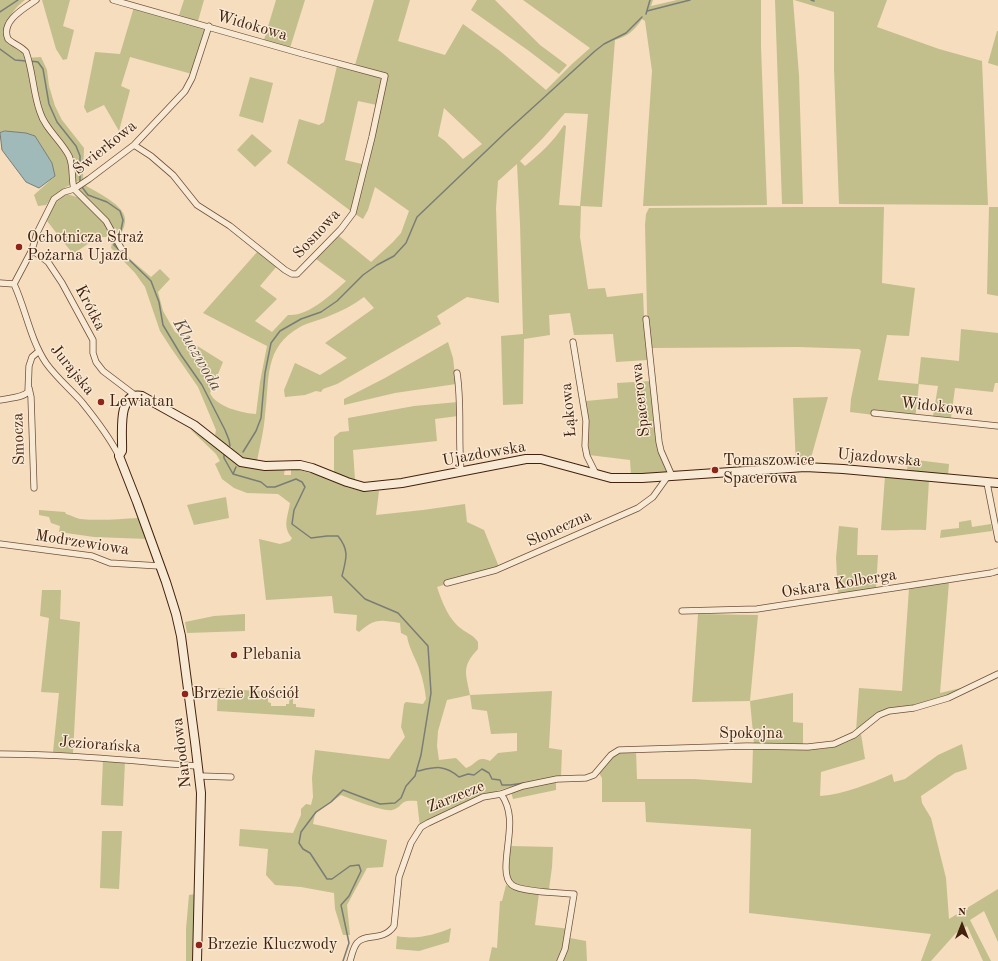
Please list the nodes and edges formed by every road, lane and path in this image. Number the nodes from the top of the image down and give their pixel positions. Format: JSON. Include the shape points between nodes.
{"nodes":[{"id":1,"x":36,"y":0,"type":"edge"},
{"id":2,"x":113,"y":0,"type":"edge"},
{"id":3,"x":209,"y":26,"type":"junction"},
{"id":4,"x":385,"y":76,"type":"joint"},
{"id":5,"x":134,"y":146,"type":"junction"},
{"id":6,"x":74,"y":189,"type":"junction"},
{"id":7,"x":122,"y":248,"type":"dead end"},
{"id":8,"x":32,"y":250,"type":"junction"},
{"id":9,"x":0,"y":283,"type":"edge"},
{"id":10,"x":14,"y":284,"type":"junction"},
{"id":11,"x":646,"y":319,"type":"dead end"},
{"id":12,"x":573,"y":342,"type":"dead end"},
{"id":13,"x":40,"y":351,"type":"junction"},
{"id":14,"x":457,"y":373,"type":"dead end"},
{"id":15,"x":29,"y":388,"type":"junction"},
{"id":16,"x":136,"y":396,"type":"junction"},
{"id":17,"x":0,"y":400,"type":"edge"},
{"id":18,"x":874,"y":413,"type":"dead end"},
{"id":19,"x":998,"y":426,"type":"edge"},
{"id":20,"x":119,"y":456,"type":"junction"},
{"id":21,"x":461,"y":471,"type":"junction"},
{"id":22,"x":596,"y":474,"type":"junction"},
{"id":23,"x":670,"y":476,"type":"junction"},
{"id":24,"x":988,"y":483,"type":"junction"},
{"id":25,"x":998,"y":483,"type":"edge"},
{"id":26,"x":34,"y":488,"type":"dead end"},
{"id":27,"x":998,"y":539,"type":"edge"},
{"id":28,"x":0,"y":544,"type":"edge"},
{"id":29,"x":160,"y":566,"type":"junction"},
{"id":30,"x":998,"y":571,"type":"edge"},
{"id":31,"x":447,"y":582,"type":"dead end"},
{"id":32,"x":682,"y":610,"type":"dead end"},
{"id":33,"x":998,"y":674,"type":"edge"},
{"id":34,"x":0,"y":754,"type":"edge"},
{"id":35,"x":198,"y":766,"type":"junction"},
{"id":36,"x":200,"y":776,"type":"junction"},
{"id":37,"x":231,"y":777,"type":"dead end"},
{"id":38,"x":501,"y":794,"type":"junction"},
{"id":39,"x":197,"y":961,"type":"edge"},
{"id":40,"x":350,"y":961,"type":"edge"},
{"id":41,"x":560,"y":961,"type":"edge"}],
"edges":[{"from":1,"to":6,"type":"street","via":[[9,19],[4,26],[5,35],[26,52],[41,117],[70,158]]},
{"from":2,"to":3,"type":"street","name":"Widokowa"},
{"from":3,"to":4,"type":"street","name":"Widokowa"},
{"from":3,"to":5,"type":"street","name":"Świerkowa","via":[[185,92]]},
{"from":4,"to":5,"type":"street","name":"Sosnowa","via":[[353,213],[297,274],[285,270],[230,226],[197,205],[173,174]]},
{"from":5,"to":6,"type":"street","name":"Świerkowa"},
{"from":6,"to":7,"type":"street","via":[[106,221]]},
{"from":6,"to":8,"type":"street","name":"Świerkowa","via":[[54,199],[37,233]]},
{"from":8,"to":10,"type":"street","name":"Świerkowa"},
{"from":8,"to":16,"type":"street","name":"Krótka","via":[[48,262],[62,283],[93,340],[96,362],[103,371]]},
{"from":9,"to":10,"type":"street"},
{"from":10,"to":13,"type":"street","name":"Jurajska"},
{"from":11,"to":23,"type":"street","name":"Spacerowa","via":[[659,442]]},
{"from":12,"to":22,"type":"street","name":"Łąkowa","via":[[586,421],[585,446]]},
{"from":13,"to":15,"type":"street","name":"Smocza","via":[[32,357]]},
{"from":13,"to":20,"type":"street","name":"Jurajska","via":[[55,374],[92,415]]},
{"from":14,"to":21,"type":"street"},
{"from":15,"to":17,"type":"street","via":[[26,394]]},
{"from":15,"to":26,"type":"street","name":"Smocza"},
{"from":16,"to":20,"type":"street","via":[[129,400],[122,411],[122,451]]},
{"from":16,"to":21,"type":"street","name":"Ujazdowska","via":[[142,396],[194,425],[237,460],[250,464],[310,467],[364,488]]},
{"from":18,"to":19,"type":"street","name":"Widokowa"},
{"from":20,"to":29,"type":"street","name":"Narodowa"},
{"from":21,"to":22,"type":"street","name":"Ujazdowska","via":[[526,459],[541,459]]},
{"from":22,"to":23,"type":"street","name":"Ujazdowska","via":[[626,479]]},
{"from":23,"to":24,"type":"street","name":"Ujazdowska","via":[[811,468]]},
{"from":23,"to":31,"type":"street","name":"Słoneczna","via":[[653,497],[638,508],[496,570]]},
{"from":24,"to":25,"type":"street","name":"Ujazdowska"},
{"from":24,"to":27,"type":"street"},
{"from":28,"to":29,"type":"street","name":"Modrzewiowa","via":[[92,556],[110,563]]},
{"from":29,"to":35,"type":"street","name":"Narodowa","via":[[181,636]]},
{"from":30,"to":32,"type":"street","name":"Oskara Kolberga","via":[[757,609]]},
{"from":33,"to":38,"type":"street","name":"Spokojna","via":[[937,702],[879,715],[854,735],[834,744],[808,747],[619,750],[611,755],[594,775],[586,778],[537,782]]},
{"from":34,"to":35,"type":"street","name":"Jeziorańska","via":[[108,758]]},
{"from":35,"to":36,"type":"street","name":"Narodowa"},
{"from":36,"to":37,"type":"street"},
{"from":36,"to":39,"type":"street","name":"Narodowa"},
{"from":38,"to":40,"type":"street","name":"Zarzecze","via":[[483,797],[421,827],[411,843],[399,877],[394,926],[391,931],[378,937],[358,941]]},
{"from":38,"to":41,"type":"street","via":[[509,810],[506,868],[509,882],[523,890],[574,894],[565,949]]}]}
